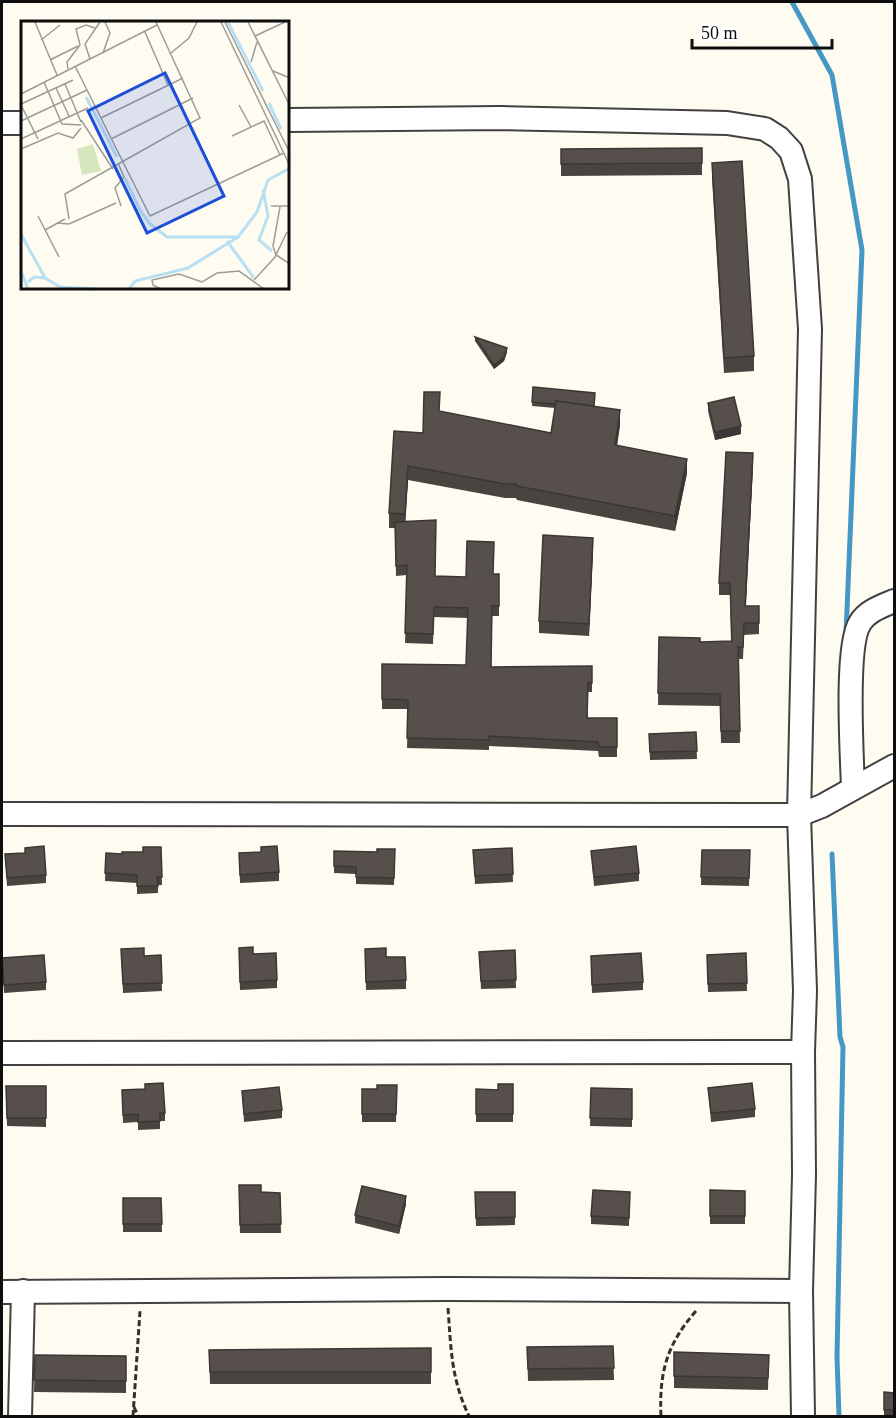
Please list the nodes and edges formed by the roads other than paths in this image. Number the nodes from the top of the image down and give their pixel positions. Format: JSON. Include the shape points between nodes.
{"nodes":[{"id":1,"x":290,"y":120,"type":"edge"},
{"id":2,"x":2,"y":123,"type":"edge"},
{"id":3,"x":21,"y":123,"type":"edge"},
{"id":4,"x":894,"y":601,"type":"edge"},
{"id":5,"x":894,"y":766,"type":"edge"},
{"id":6,"x":853,"y":788,"type":"junction"},
{"id":7,"x":2,"y":814,"type":"edge"},
{"id":8,"x":799,"y":815,"type":"junction"},
{"id":9,"x":803,"y":1052,"type":"junction"},
{"id":10,"x":2,"y":1053,"type":"edge"},
{"id":11,"x":12,"y":1291,"type":"edge"},
{"id":12,"x":801,"y":1291,"type":"junction"},
{"id":13,"x":20,"y":1416,"type":"edge"},
{"id":14,"x":803,"y":1416,"type":"edge"}],
"edges":[{"from":1,"to":8,"type":"lane","via":[[501,118],[727,123],[765,129],[791,151],[800,179],[810,329]]},
{"from":2,"to":3,"type":"lane"},
{"from":4,"to":6,"type":"lane","via":[[866,615],[855,634],[851,690]]},
{"from":5,"to":6,"type":"lane"},
{"from":6,"to":8,"type":"lane"},
{"from":7,"to":8,"type":"lane"},
{"from":8,"to":9,"type":"lane","via":[[805,991]]},
{"from":9,"to":10,"type":"lane"},
{"from":9,"to":12,"type":"lane"},
{"from":11,"to":12,"type":"lane"},
{"from":11,"to":13,"type":"lane"},
{"from":12,"to":14,"type":"lane"}]}
